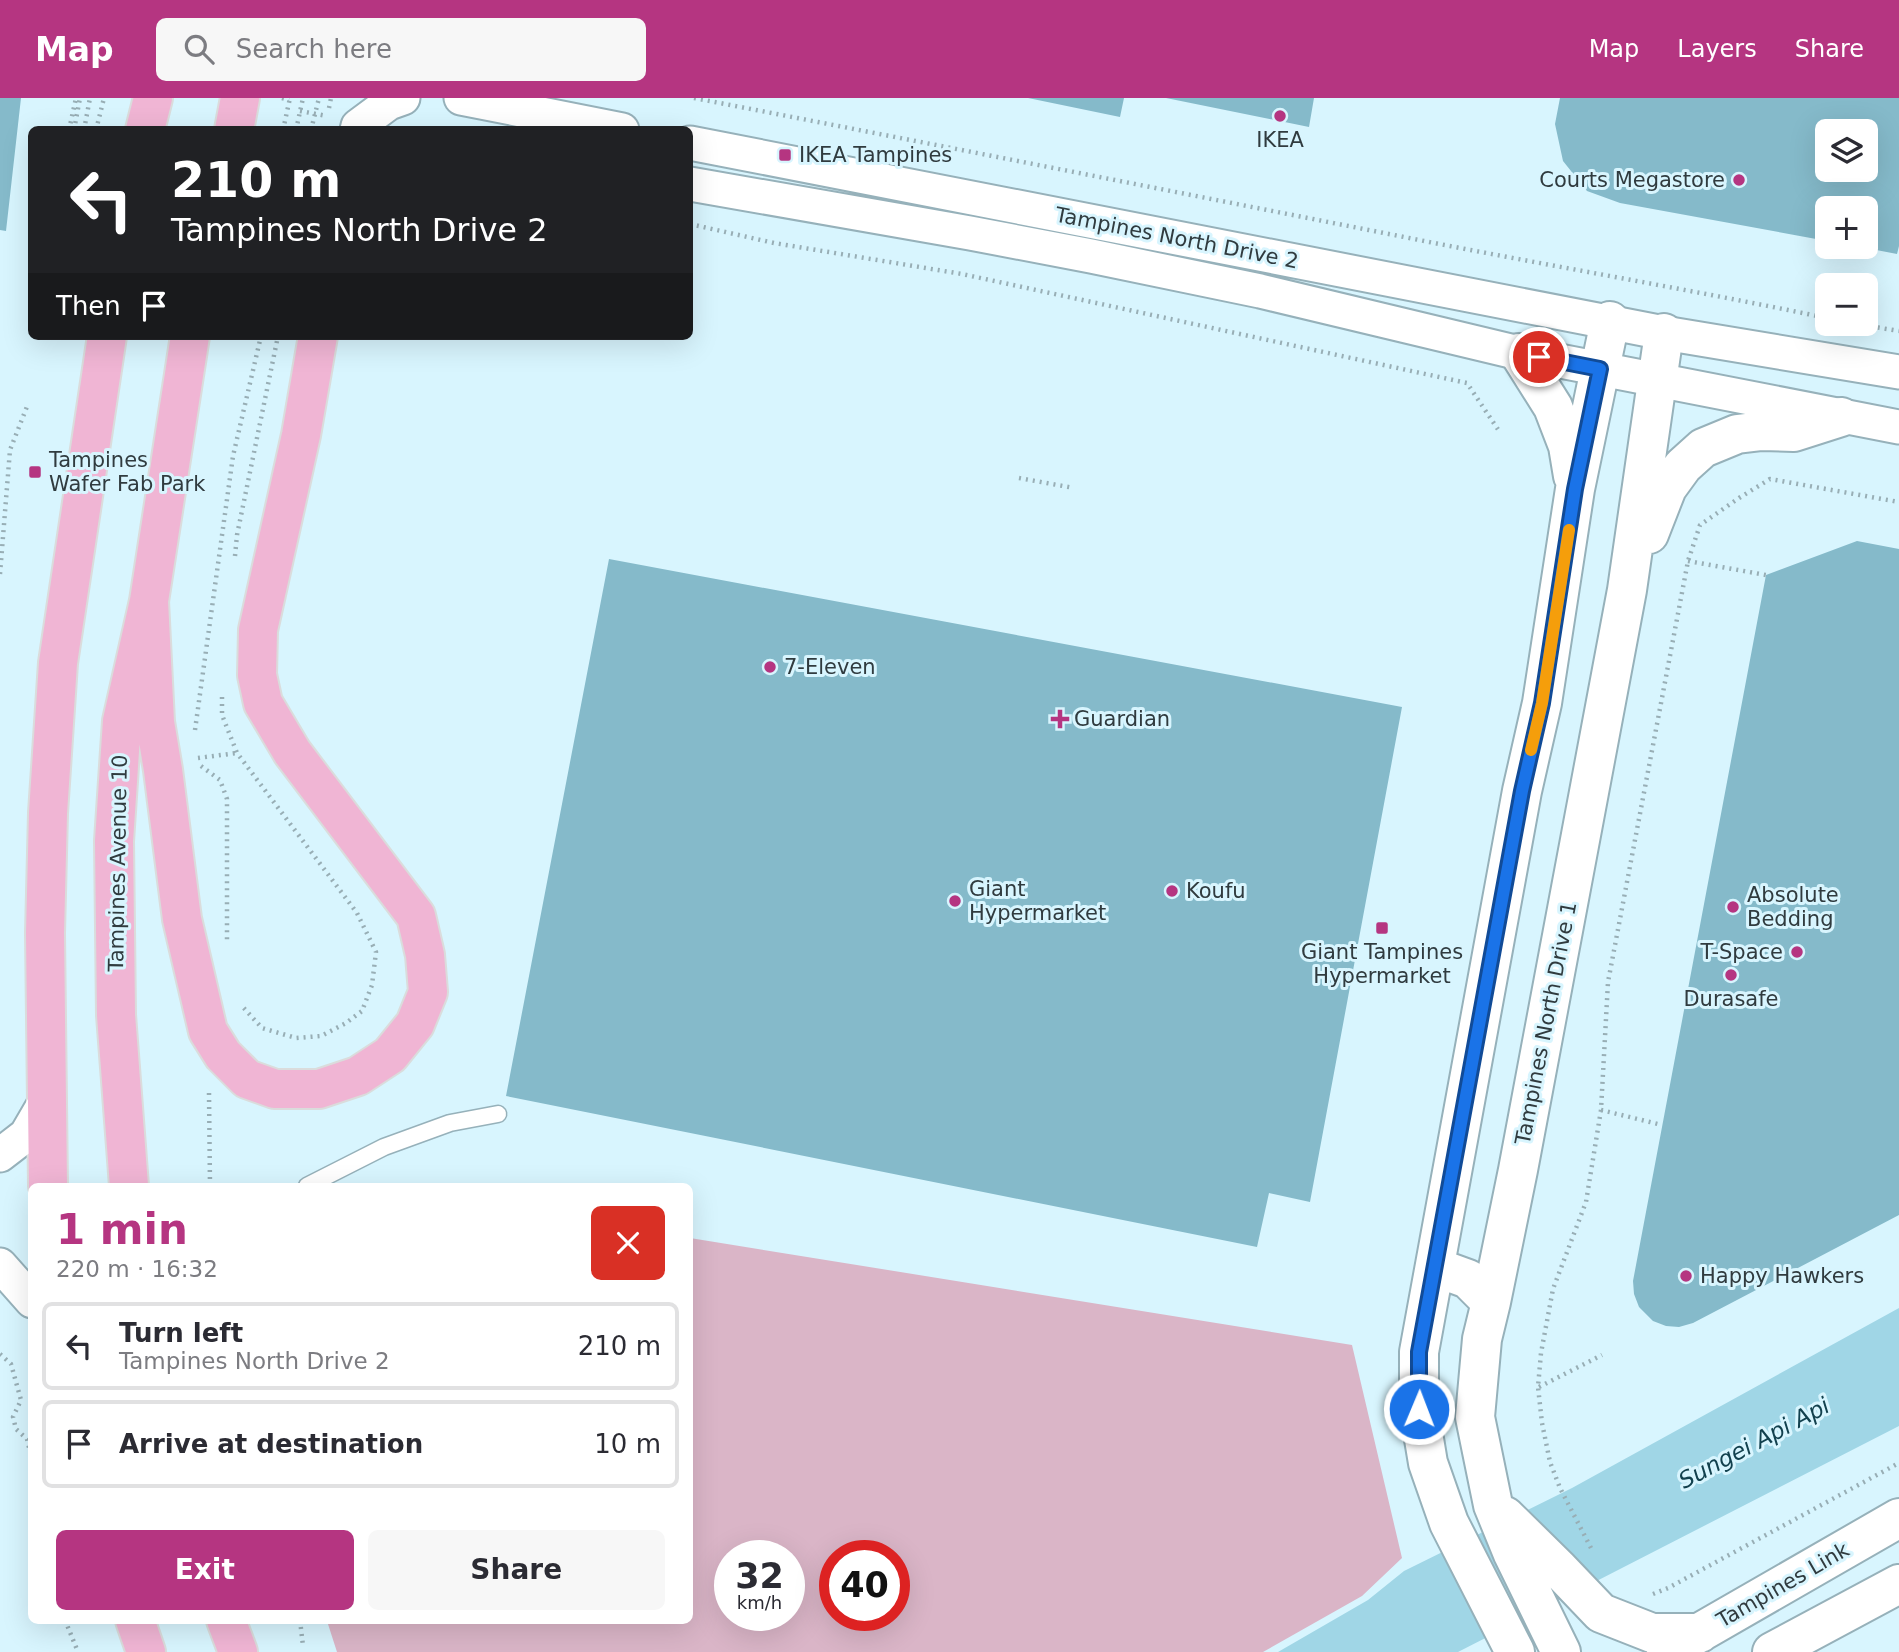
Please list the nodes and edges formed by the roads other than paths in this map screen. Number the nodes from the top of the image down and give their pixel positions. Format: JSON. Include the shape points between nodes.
{"nodes":[{"id":1,"x":153,"y":98,"type":"edge"},
{"id":2,"x":240,"y":98,"type":"edge"},
{"id":3,"x":403,"y":98,"type":"edge"},
{"id":4,"x":461,"y":98,"type":"edge"},
{"id":5,"x":146,"y":126,"type":"edge"},
{"id":6,"x":235,"y":126,"type":"edge"},
{"id":7,"x":358,"y":126,"type":"edge"},
{"id":8,"x":602,"y":126,"type":"edge"},
{"id":9,"x":693,"y":144,"type":"edge"},
{"id":10,"x":693,"y":185,"type":"edge"},
{"id":11,"x":1610,"y":321,"type":"junction"},
{"id":12,"x":1664,"y":333,"type":"junction"},
{"id":13,"x":106,"y":340,"type":"edge"},
{"id":14,"x":189,"y":340,"type":"edge"},
{"id":15,"x":317,"y":340,"type":"edge"},
{"id":16,"x":1519,"y":354,"type":"junction"},
{"id":17,"x":1600,"y":369,"type":"junction"},
{"id":18,"x":1899,"y":372,"type":"edge"},
{"id":19,"x":1657,"y":381,"type":"junction"},
{"id":20,"x":1841,"y":417,"type":"junction"},
{"id":21,"x":1899,"y":427,"type":"edge"},
{"id":22,"x":1575,"y":489,"type":"junction"},
{"id":23,"x":1627,"y":590,"type":"junction"},
{"id":24,"x":149,"y":601,"type":"junction"},
{"id":25,"x":47,"y":1099,"type":"junction"},
{"id":26,"x":498,"y":1114,"type":"dead end"},
{"id":27,"x":0,"y":1155,"type":"edge"},
{"id":28,"x":48,"y":1183,"type":"edge"},
{"id":29,"x":129,"y":1183,"type":"edge"},
{"id":30,"x":313,"y":1183,"type":"edge"},
{"id":31,"x":0,"y":1265,"type":"edge"},
{"id":32,"x":1435,"y":1267,"type":"junction"},
{"id":33,"x":28,"y":1296,"type":"edge"},
{"id":34,"x":1491,"y":1302,"type":"junction"},
{"id":35,"x":1493,"y":1505,"type":"junction"},
{"id":36,"x":1899,"y":1518,"type":"edge"},
{"id":37,"x":1899,"y":1584,"type":"edge"},
{"id":38,"x":136,"y":1624,"type":"edge"},
{"id":39,"x":228,"y":1624,"type":"edge"},
{"id":40,"x":1700,"y":1633,"type":"junction"},
{"id":41,"x":1504,"y":1642,"type":"edge"},
{"id":42,"x":146,"y":1652,"type":"edge"},
{"id":43,"x":238,"y":1652,"type":"edge"},
{"id":44,"x":1561,"y":1652,"type":"edge"},
{"id":45,"x":1666,"y":1652,"type":"edge"},
{"id":46,"x":1772,"y":1652,"type":"edge"}],
"edges":[{"from":1,"to":5,"type":"main road"},
{"from":2,"to":6,"type":"main road"},
{"from":3,"to":7,"type":"street"},
{"from":4,"to":8,"type":"street"},
{"from":9,"to":11,"type":"street","name":"Tampines North Drive 2"},
{"from":10,"to":16,"type":"street","name":"Tampines North Drive 2","via":[[1091,256],[1260,291]]},
{"from":11,"to":12,"type":"street","name":"Tampines North Drive 2"},
{"from":11,"to":17,"type":"street"},
{"from":12,"to":18,"type":"street","name":"Tampines North Drive 2"},
{"from":12,"to":19,"type":"street"},
{"from":13,"to":25,"type":"main road","via":[[58,663],[48,813]]},
{"from":14,"to":24,"type":"main road","name":"Tampines Avenue 10"},
{"from":15,"to":24,"type":"main road","via":[[258,630],[257,675],[262,703],[292,752],[416,916],[428,992],[415,1024],[390,1055],[358,1076],[320,1089],[275,1089],[247,1079],[208,1031],[182,919],[155,722]]},
{"from":16,"to":17,"type":"street","name":"Tampines North Drive 2"},
{"from":16,"to":22,"type":"street","via":[[1553,407],[1568,446]]},
{"from":17,"to":19,"type":"street","name":"Tampines North Drive 2"},
{"from":17,"to":22,"type":"street"},
{"from":19,"to":20,"type":"street","name":"Tampines North Drive 2"},
{"from":19,"to":23,"type":"street","name":"Tampines North Drive 1"},
{"from":20,"to":21,"type":"street","name":"Tampines North Drive 2"},
{"from":20,"to":23,"type":"street","via":[[1794,432],[1737,434],[1703,448],[1667,488]]},
{"from":22,"to":32,"type":"street","via":[[1542,703]]},
{"from":23,"to":34,"type":"street","name":"Tampines North Drive 1"},
{"from":24,"to":29,"type":"main road","name":"Tampines Avenue 10","via":[[122,721],[114,841],[116,1015]]},
{"from":25,"to":27,"type":"street","via":[[26,1135]]},
{"from":25,"to":28,"type":"main road"},
{"from":26,"to":30,"type":"lane","via":[[450,1124],[384,1147]]},
{"from":31,"to":33,"type":"street"},
{"from":32,"to":34,"type":"street","via":[[1468,1279]]},
{"from":32,"to":41,"type":"street","via":[[1419,1352],[1419,1409],[1428,1463],[1449,1523]]},
{"from":34,"to":35,"type":"street","name":"Tampines North Drive 1","via":[[1482,1339],[1475,1417]]},
{"from":35,"to":40,"type":"street","via":[[1601,1613],[1652,1633]]},
{"from":35,"to":44,"type":"street","name":"Tampines North Drive 1"},
{"from":36,"to":40,"type":"street","name":"Tampines Link"},
{"from":37,"to":46,"type":"street"},
{"from":38,"to":42,"type":"main road"},
{"from":39,"to":43,"type":"main road"},
{"from":40,"to":45,"type":"street","name":"Tampines Link"}]}
